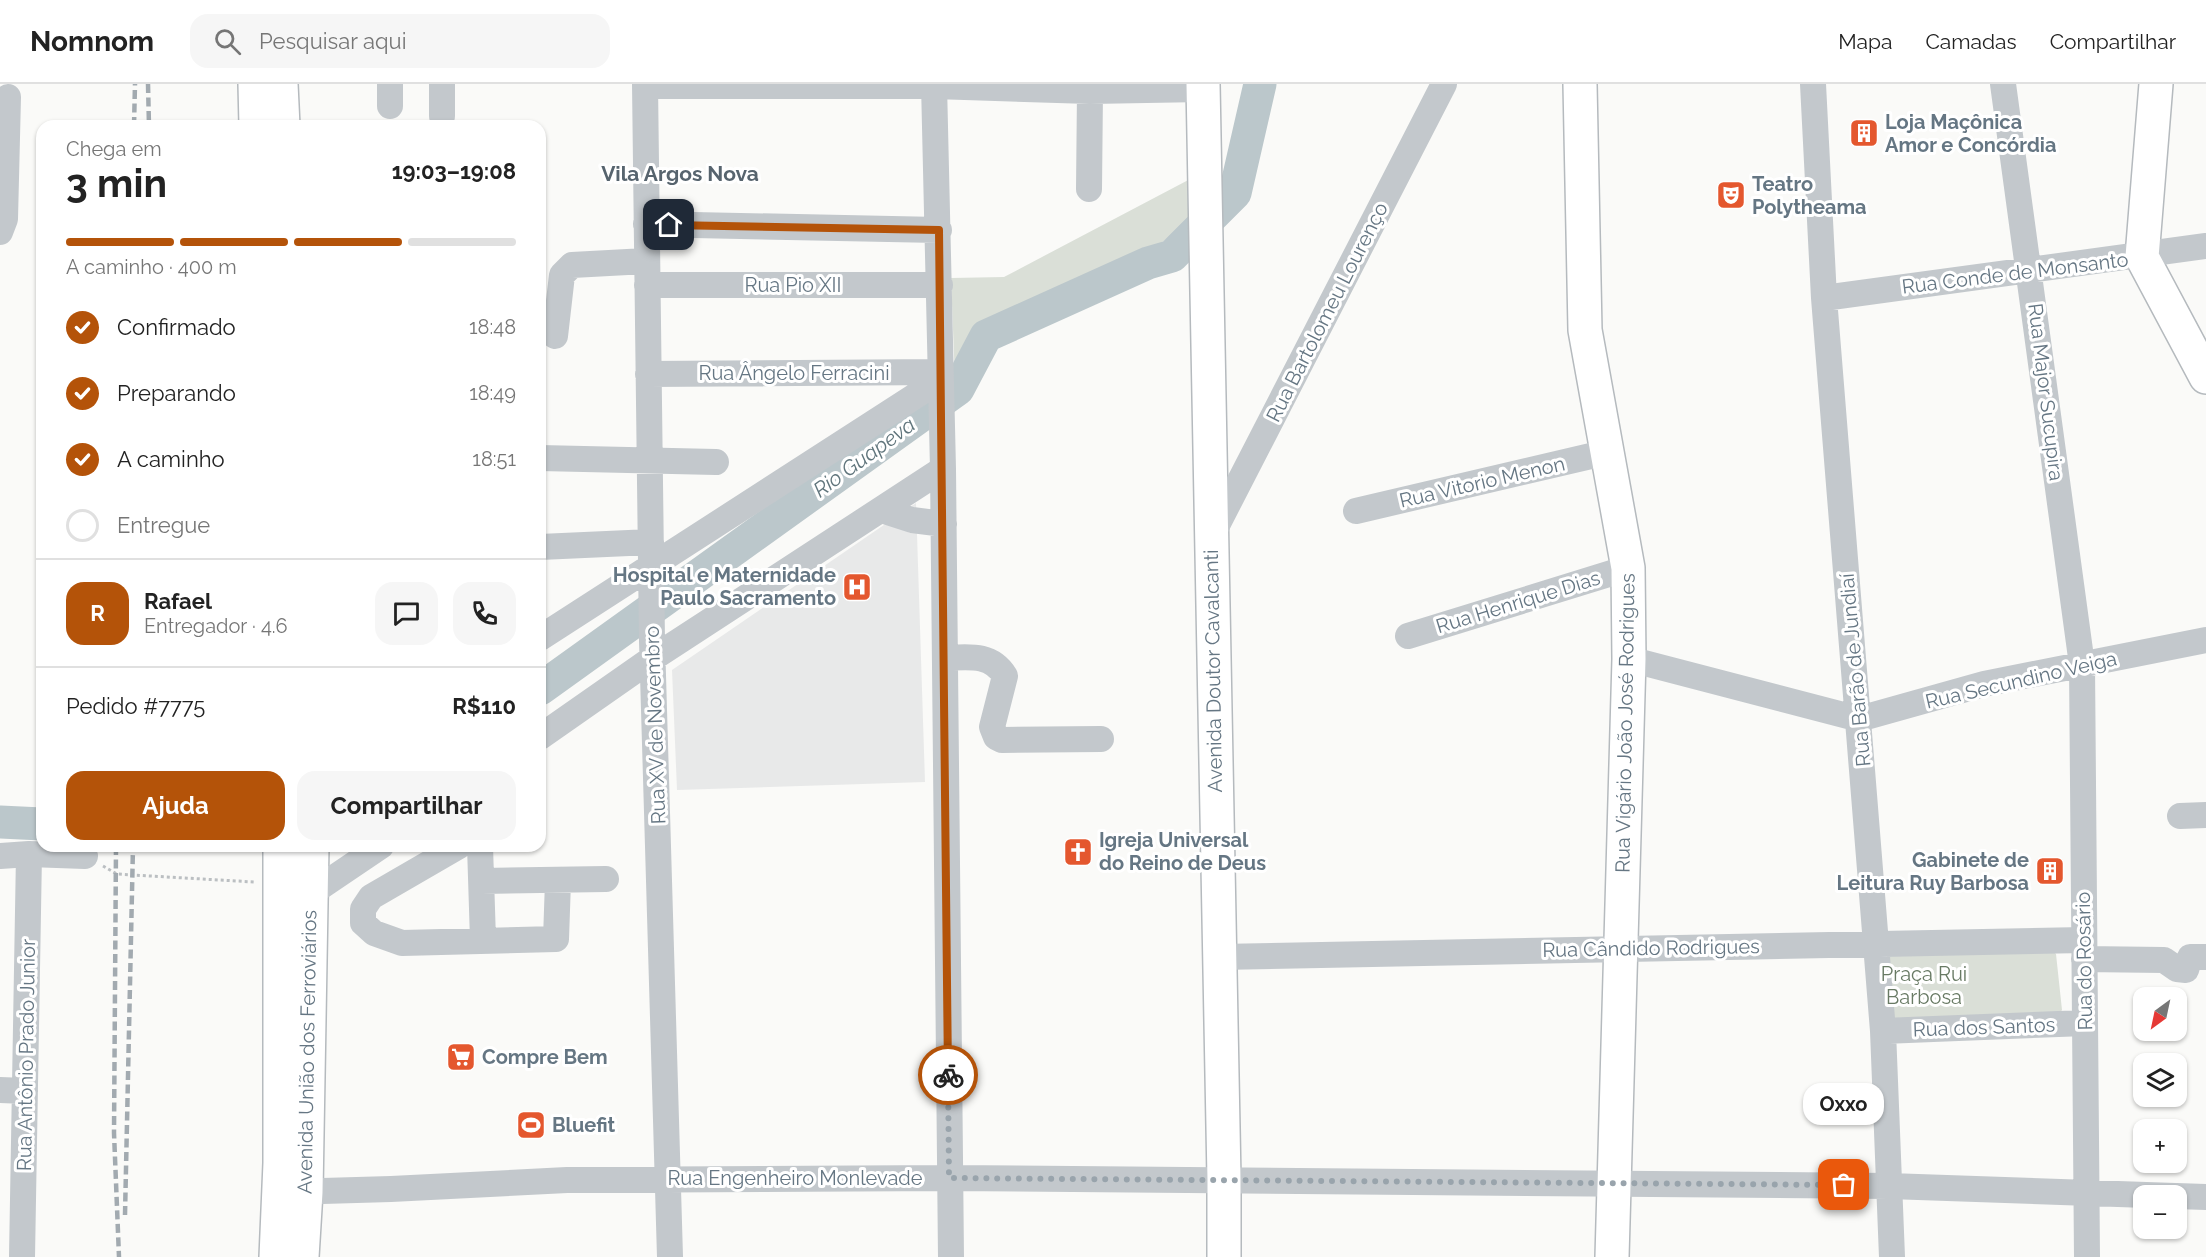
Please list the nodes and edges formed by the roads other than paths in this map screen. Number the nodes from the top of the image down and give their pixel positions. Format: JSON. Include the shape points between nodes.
{"nodes":[{"id":1,"x":255,"y":84,"type":"edge"},
{"id":2,"x":281,"y":84,"type":"edge"},
{"id":3,"x":442,"y":84,"type":"edge"},
{"id":4,"x":1443,"y":84,"type":"edge"},
{"id":5,"x":1580,"y":84,"type":"edge"},
{"id":6,"x":1813,"y":84,"type":"edge"},
{"id":7,"x":2003,"y":84,"type":"edge"},
{"id":8,"x":2156,"y":84,"type":"edge"},
{"id":9,"x":645,"y":85,"type":"edge"},
{"id":10,"x":934,"y":85,"type":"edge"},
{"id":11,"x":1203,"y":86,"type":"edge"},
{"id":12,"x":1090,"y":91,"type":"junction"},
{"id":13,"x":8,"y":97,"type":"dead end"},
{"id":14,"x":442,"y":116,"type":"dead end"},
{"id":15,"x":256,"y":120,"type":"edge"},
{"id":16,"x":283,"y":120,"type":"edge"},
{"id":17,"x":1089,"y":189,"type":"dead end"},
{"id":18,"x":646,"y":224,"type":"junction"},
{"id":19,"x":939,"y":230,"type":"junction"},
{"id":20,"x":0,"y":232,"type":"edge"},
{"id":21,"x":2206,"y":246,"type":"edge"},
{"id":22,"x":2142,"y":256,"type":"junction"},
{"id":23,"x":2030,"y":272,"type":"junction"},
{"id":24,"x":647,"y":273,"type":"junction"},
{"id":25,"x":940,"y":285,"type":"junction"},
{"id":26,"x":1824,"y":298,"type":"junction"},
{"id":27,"x":555,"y":336,"type":"dead end"},
{"id":28,"x":648,"y":374,"type":"junction"},
{"id":29,"x":2206,"y":377,"type":"edge"},
{"id":30,"x":940,"y":383,"type":"junction"},
{"id":31,"x":1608,"y":452,"type":"junction"},
{"id":32,"x":546,"y":458,"type":"edge"},
{"id":33,"x":942,"y":458,"type":"junction"},
{"id":34,"x":650,"y":461,"type":"junction"},
{"id":35,"x":716,"y":462,"type":"dead end"},
{"id":36,"x":881,"y":510,"type":"junction"},
{"id":37,"x":1356,"y":511,"type":"dead end"},
{"id":38,"x":944,"y":524,"type":"junction"},
{"id":39,"x":1210,"y":539,"type":"junction"},
{"id":40,"x":651,"y":542,"type":"junction"},
{"id":41,"x":546,"y":547,"type":"edge"},
{"id":42,"x":1628,"y":568,"type":"junction"},
{"id":43,"x":652,"y":576,"type":"junction"},
{"id":44,"x":546,"y":635,"type":"edge"},
{"id":45,"x":1408,"y":636,"type":"dead end"},
{"id":46,"x":2206,"y":640,"type":"edge"},
{"id":47,"x":653,"y":650,"type":"junction"},
{"id":48,"x":945,"y":658,"type":"junction"},
{"id":49,"x":1629,"y":659,"type":"junction"},
{"id":50,"x":2082,"y":665,"type":"junction"},
{"id":51,"x":1859,"y":720,"type":"junction"},
{"id":52,"x":546,"y":732,"type":"edge"},
{"id":53,"x":1101,"y":739,"type":"dead end"},
{"id":54,"x":2206,"y":815,"type":"edge"},
{"id":55,"x":2180,"y":816,"type":"dead end"},
{"id":56,"x":312,"y":852,"type":"edge"},
{"id":57,"x":372,"y":852,"type":"edge"},
{"id":58,"x":449,"y":852,"type":"edge"},
{"id":59,"x":480,"y":852,"type":"edge"},
{"id":60,"x":29,"y":854,"type":"junction"},
{"id":61,"x":0,"y":856,"type":"edge"},
{"id":62,"x":85,"y":856,"type":"road end"},
{"id":63,"x":280,"y":861,"type":"edge"},
{"id":64,"x":606,"y":879,"type":"dead end"},
{"id":65,"x":482,"y":881,"type":"junction"},
{"id":66,"x":558,"y":881,"type":"junction"},
{"id":67,"x":310,"y":894,"type":"junction"},
{"id":68,"x":483,"y":940,"type":"junction"},
{"id":69,"x":1877,"y":944,"type":"junction"},
{"id":70,"x":1622,"y":949,"type":"junction"},
{"id":71,"x":1219,"y":957,"type":"junction"},
{"id":72,"x":2206,"y":957,"type":"edge"},
{"id":73,"x":2084,"y":958,"type":"junction"},
{"id":74,"x":2085,"y":1023,"type":"junction"},
{"id":75,"x":1884,"y":1031,"type":"junction"},
{"id":76,"x":0,"y":1090,"type":"edge"},
{"id":77,"x":25,"y":1091,"type":"junction"},
{"id":78,"x":949,"y":1178,"type":"junction"},
{"id":79,"x":668,"y":1179,"type":"junction"},
{"id":80,"x":1224,"y":1179,"type":"junction"},
{"id":81,"x":1616,"y":1182,"type":"junction"},
{"id":82,"x":1889,"y":1186,"type":"junction"},
{"id":83,"x":293,"y":1192,"type":"junction"},
{"id":84,"x":2087,"y":1192,"type":"junction"},
{"id":85,"x":2133,"y":1194,"type":"edge"},
{"id":86,"x":2187,"y":1196,"type":"edge"},
{"id":87,"x":2206,"y":1197,"type":"edge"},
{"id":88,"x":22,"y":1257,"type":"edge"},
{"id":89,"x":276,"y":1257,"type":"edge"},
{"id":90,"x":302,"y":1257,"type":"edge"},
{"id":91,"x":670,"y":1257,"type":"edge"},
{"id":92,"x":951,"y":1257,"type":"edge"},
{"id":93,"x":1224,"y":1257,"type":"edge"},
{"id":94,"x":1612,"y":1257,"type":"edge"},
{"id":95,"x":1892,"y":1257,"type":"edge"},
{"id":96,"x":2087,"y":1257,"type":"edge"}],
"edges":[{"from":1,"to":15,"type":"main road"},
{"from":2,"to":16,"type":"main road"},
{"from":3,"to":14,"type":"street"},
{"from":4,"to":39,"type":"street","name":"Rua Bartolomeu Lourenço"},
{"from":5,"to":31,"type":"main road","name":"Rua Vigário João José Rodrigues","via":[[1585,330]]},
{"from":6,"to":26,"type":"street","name":"Rua Barão de Jundiaí"},
{"from":7,"to":23,"type":"street","name":"Rua Major Sucupira"},
{"from":8,"to":22,"type":"main road"},
{"from":9,"to":10,"type":"street"},
{"from":9,"to":18,"type":"street","name":"Rua XV de Novembro"},
{"from":10,"to":12,"type":"street"},
{"from":10,"to":19,"type":"street"},
{"from":11,"to":12,"type":"street"},
{"from":11,"to":39,"type":"main road","name":"Avenida Doutor Cavalcanti"},
{"from":12,"to":17,"type":"street"},
{"from":13,"to":20,"type":"street","via":[[5,219]]},
{"from":18,"to":19,"type":"street"},
{"from":18,"to":24,"type":"street","name":"Rua XV de Novembro"},
{"from":19,"to":25,"type":"street"},
{"from":21,"to":22,"type":"street","name":"Rua Conde de Monsanto"},
{"from":22,"to":23,"type":"street","name":"Rua Conde de Monsanto"},
{"from":22,"to":29,"type":"main road"},
{"from":23,"to":26,"type":"street","name":"Rua Conde de Monsanto"},
{"from":23,"to":50,"type":"street","name":"Rua Major Sucupira"},
{"from":24,"to":25,"type":"street","name":"Rua Pio XII"},
{"from":24,"to":27,"type":"street","name":"Rua Pio XII","via":[[572,265],[566,269]]},
{"from":24,"to":28,"type":"street","name":"Rua XV de Novembro"},
{"from":25,"to":30,"type":"street"},
{"from":26,"to":51,"type":"street","name":"Rua Barão de Jundiaí"},
{"from":28,"to":30,"type":"street","name":"Rua Ângelo Ferracini"},
{"from":28,"to":34,"type":"street","name":"Rua XV de Novembro"},
{"from":30,"to":33,"type":"street"},
{"from":30,"to":43,"type":"street"},
{"from":31,"to":37,"type":"street","name":"Rua Vitorio Menon"},
{"from":31,"to":42,"type":"main road","name":"Rua Vigário João José Rodrigues"},
{"from":32,"to":34,"type":"street"},
{"from":33,"to":36,"type":"street"},
{"from":33,"to":38,"type":"street"},
{"from":34,"to":35,"type":"street"},
{"from":34,"to":40,"type":"street","name":"Rua XV de Novembro"},
{"from":36,"to":38,"type":"street","via":[[912,520]]},
{"from":36,"to":47,"type":"street"},
{"from":38,"to":48,"type":"street"},
{"from":39,"to":71,"type":"main road","name":"Avenida Doutor Cavalcanti"},
{"from":40,"to":41,"type":"street"},
{"from":40,"to":43,"type":"street","name":"Rua XV de Novembro"},
{"from":42,"to":45,"type":"street","name":"Rua Henrique Dias"},
{"from":42,"to":49,"type":"main road","name":"Rua Vigário João José Rodrigues"},
{"from":43,"to":44,"type":"street"},
{"from":43,"to":47,"type":"street","name":"Rua XV de Novembro"},
{"from":46,"to":50,"type":"street","name":"Rua Secundino Veiga"},
{"from":47,"to":52,"type":"street"},
{"from":47,"to":79,"type":"street","name":"Rua XV de Novembro"},
{"from":48,"to":53,"type":"street","via":[[986,658],[999,666],[1005,676],[992,727],[996,737]]},
{"from":48,"to":78,"type":"street"},
{"from":49,"to":51,"type":"street"},
{"from":49,"to":70,"type":"main road","name":"Rua Vigário João José Rodrigues"},
{"from":50,"to":51,"type":"street","name":"Rua Secundino Veiga","via":[[1984,684]]},
{"from":50,"to":73,"type":"street","name":"Rua do Rosário"},
{"from":51,"to":69,"type":"street","name":"Rua Barão de Jundiaí"},
{"from":54,"to":55,"type":"street"},
{"from":56,"to":67,"type":"main road","name":"Avenida União dos Ferroviários"},
{"from":57,"to":67,"type":"street"},
{"from":58,"to":68,"type":"street","via":[[371,897],[363,909],[363,923],[374,933],[402,943]]},
{"from":59,"to":65,"type":"street"},
{"from":60,"to":61,"type":"street"},
{"from":60,"to":62,"type":"street"},
{"from":60,"to":77,"type":"street","name":"Rua Antônio Prado Junior"},
{"from":63,"to":83,"type":"main road","name":"Avenida União dos Ferroviários"},
{"from":64,"to":66,"type":"street"},
{"from":65,"to":66,"type":"street"},
{"from":65,"to":68,"type":"street"},
{"from":66,"to":68,"type":"street","via":[[555,939]]},
{"from":67,"to":83,"type":"main road","name":"Avenida União dos Ferroviários"},
{"from":69,"to":70,"type":"street","name":"Rua Cândido Rodrigues"},
{"from":69,"to":73,"type":"street","name":"Rua Cândido Rodrigues"},
{"from":69,"to":75,"type":"street","name":"Rua Barão de Jundiaí"},
{"from":70,"to":71,"type":"street","name":"Rua Cândido Rodrigues"},
{"from":70,"to":81,"type":"main road","name":"Rua Vigário João José Rodrigues"},
{"from":71,"to":80,"type":"main road","name":"Avenida Doutor Cavalcanti"},
{"from":72,"to":73,"type":"street","name":"Rua Cândido Rodrigues","via":[[2190,957],[2188,968],[2176,969],[2163,977]]},
{"from":73,"to":74,"type":"street","name":"Rua do Rosário"},
{"from":74,"to":75,"type":"street","name":"Rua dos Santos"},
{"from":74,"to":84,"type":"street","name":"Rua do Rosário"},
{"from":75,"to":82,"type":"street","name":"Rua Barão de Jundiaí"},
{"from":76,"to":77,"type":"street"},
{"from":77,"to":88,"type":"street","name":"Rua Antônio Prado Junior"},
{"from":78,"to":79,"type":"street","name":"Rua Engenheiro Monlevade"},
{"from":78,"to":80,"type":"street","name":"Rua Engenheiro Monlevade"},
{"from":78,"to":92,"type":"street"},
{"from":79,"to":83,"type":"street","name":"Rua Engenheiro Monlevade"},
{"from":79,"to":91,"type":"street","name":"Rua XV de Novembro"},
{"from":80,"to":81,"type":"street","name":"Rua Engenheiro Monlevade"},
{"from":80,"to":93,"type":"main road","name":"Avenida Doutor Cavalcanti"},
{"from":81,"to":82,"type":"street","name":"Rua Engenheiro Monlevade"},
{"from":81,"to":94,"type":"main road","name":"Rua Vigário João José Rodrigues"},
{"from":82,"to":84,"type":"street","name":"Rua Engenheiro Monlevade"},
{"from":82,"to":95,"type":"street","name":"Rua Barão de Jundiaí"},
{"from":83,"to":89,"type":"main road","name":"Avenida União dos Ferroviários"},
{"from":83,"to":90,"type":"main road","name":"Avenida União dos Ferroviários"},
{"from":84,"to":85,"type":"street","name":"Rua Engenheiro Monlevade"},
{"from":84,"to":96,"type":"street","name":"Rua do Rosário"},
{"from":86,"to":87,"type":"street","name":"Rua Engenheiro Monlevade"}]}
